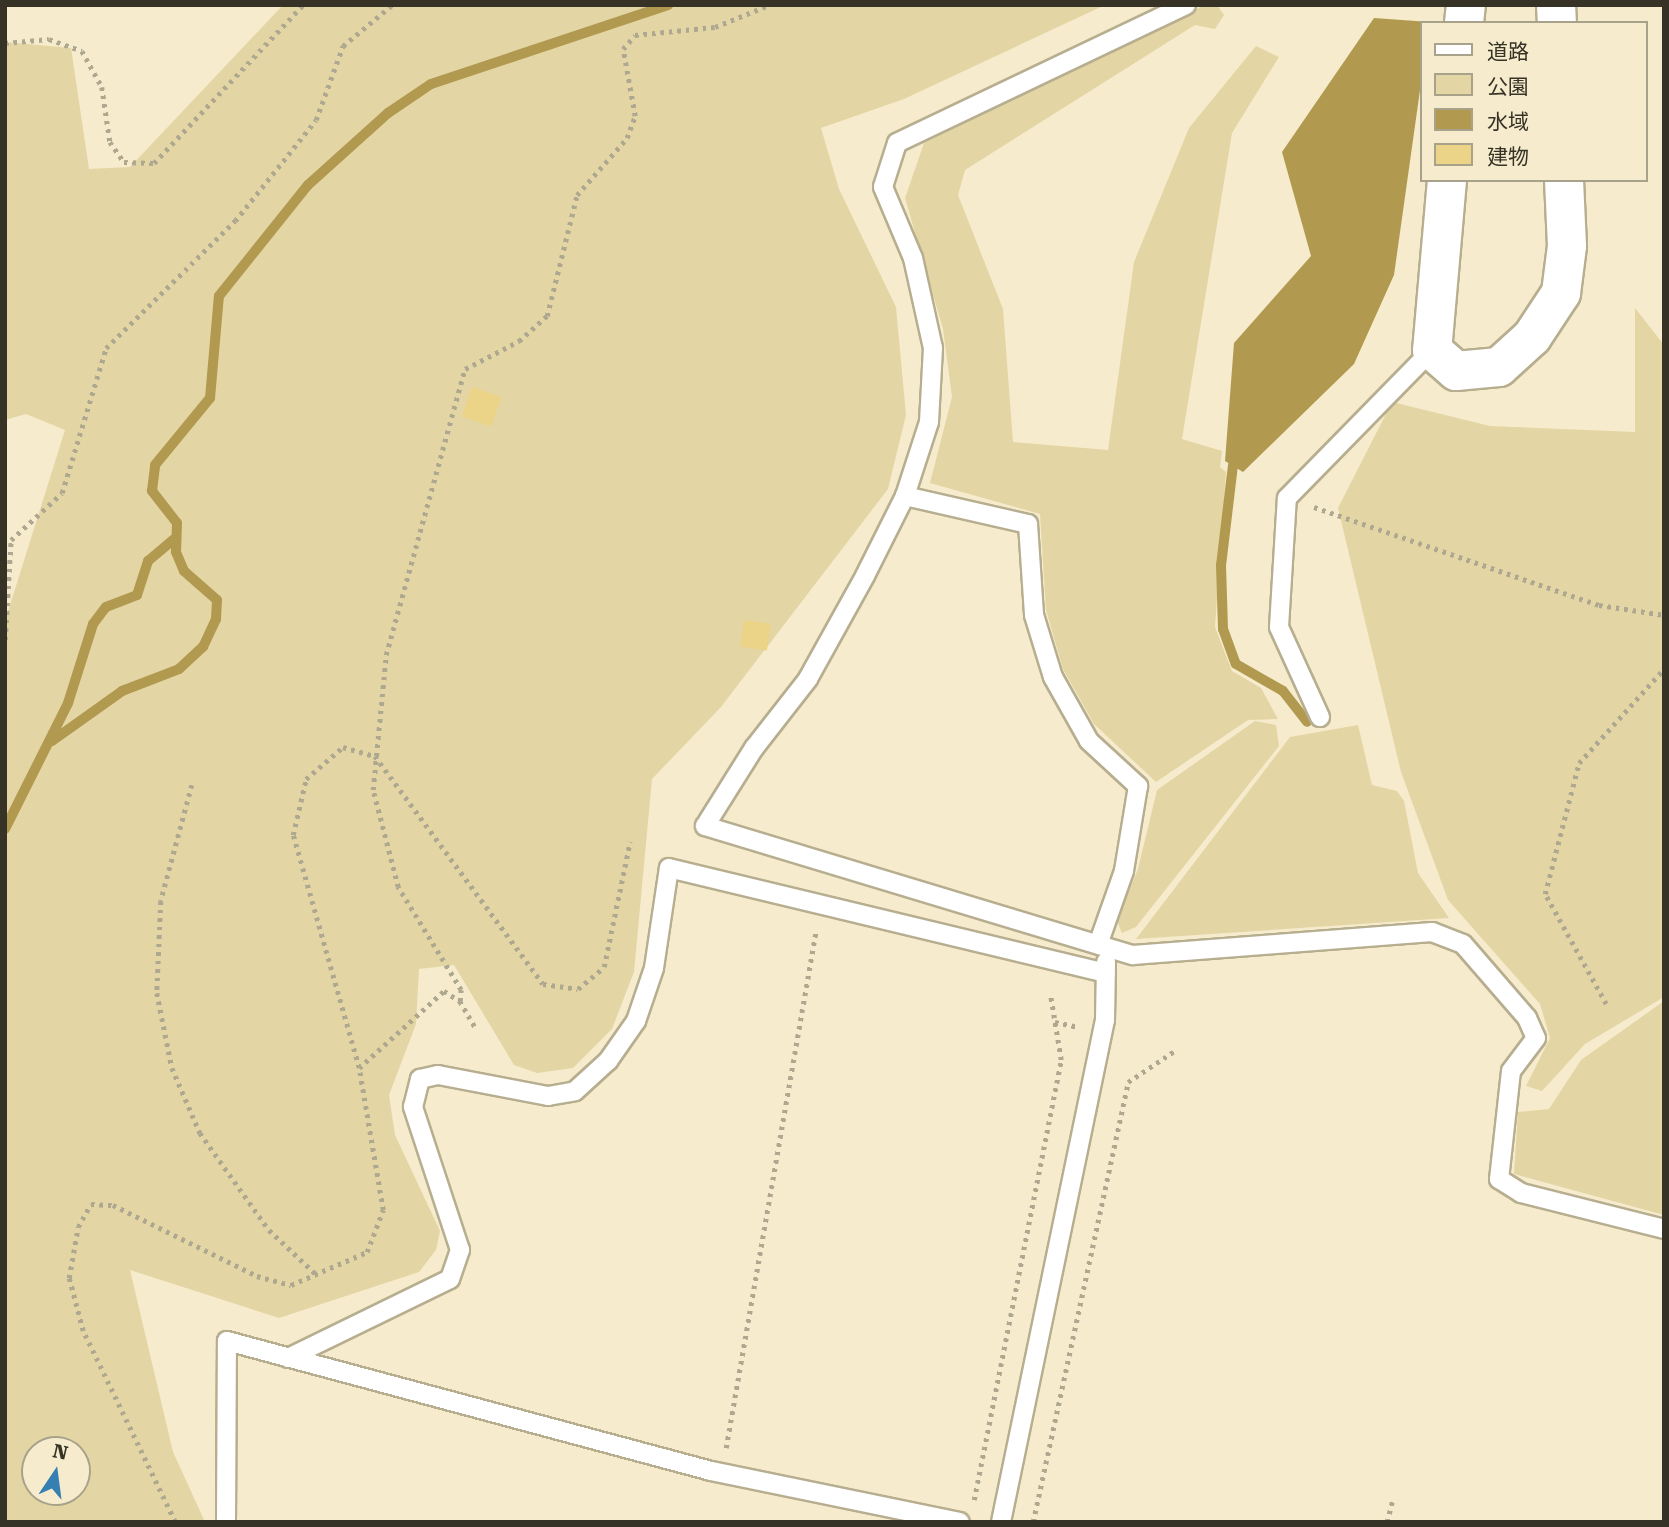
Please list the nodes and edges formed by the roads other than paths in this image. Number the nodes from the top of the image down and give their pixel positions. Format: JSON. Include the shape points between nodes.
{"nodes":[{"id":1,"x":1186,"y":5,"type":"edge"},
{"id":2,"x":1447,"y":182,"type":"edge"},
{"id":3,"x":1564,"y":182,"type":"edge"},
{"id":4,"x":1432,"y":350,"type":"junction"},
{"id":5,"x":905,"y":496,"type":"junction"},
{"id":6,"x":1320,"y":717,"type":"dead end"},
{"id":7,"x":1102,"y":947,"type":"junction"},
{"id":8,"x":1106,"y":973,"type":"junction"},
{"id":9,"x":1664,"y":1229,"type":"edge"},
{"id":10,"x":288,"y":1358,"type":"junction"},
{"id":11,"x":966,"y":1515,"type":"edge"},
{"id":12,"x":226,"y":1522,"type":"edge"},
{"id":13,"x":1001,"y":1522,"type":"edge"}],
"edges":[{"from":1,"to":5,"type":"lane","via":[[897,143],[883,187],[913,258],[933,348],[929,422]]},
{"from":2,"to":4,"type":"street"},
{"from":3,"to":4,"type":"street","via":[[1567,246],[1561,293],[1532,337],[1499,367],[1455,371]]},
{"from":4,"to":6,"type":"lane","via":[[1287,498],[1279,628]]},
{"from":5,"to":7,"type":"lane","via":[[1028,524],[1034,615],[1053,677],[1089,741],[1138,786],[1124,871]]},
{"from":5,"to":7,"type":"lane","via":[[808,679],[754,748],[705,826]]},
{"from":7,"to":8,"type":"lane"},
{"from":7,"to":9,"type":"lane","via":[[1133,955],[1432,932],[1463,944],[1527,1018],[1536,1038],[1511,1072],[1499,1179],[1521,1193]]},
{"from":8,"to":10,"type":"lane","via":[[669,868],[654,968],[636,1021],[608,1061],[575,1091],[548,1096],[438,1075],[420,1079],[413,1107],[460,1250],[450,1279]]},
{"from":8,"to":13,"type":"lane","via":[[1105,1020]]},
{"from":10,"to":11,"type":"lane","via":[[721,1473]]},
{"from":10,"to":12,"type":"lane","via":[[227,1341]]}]}
